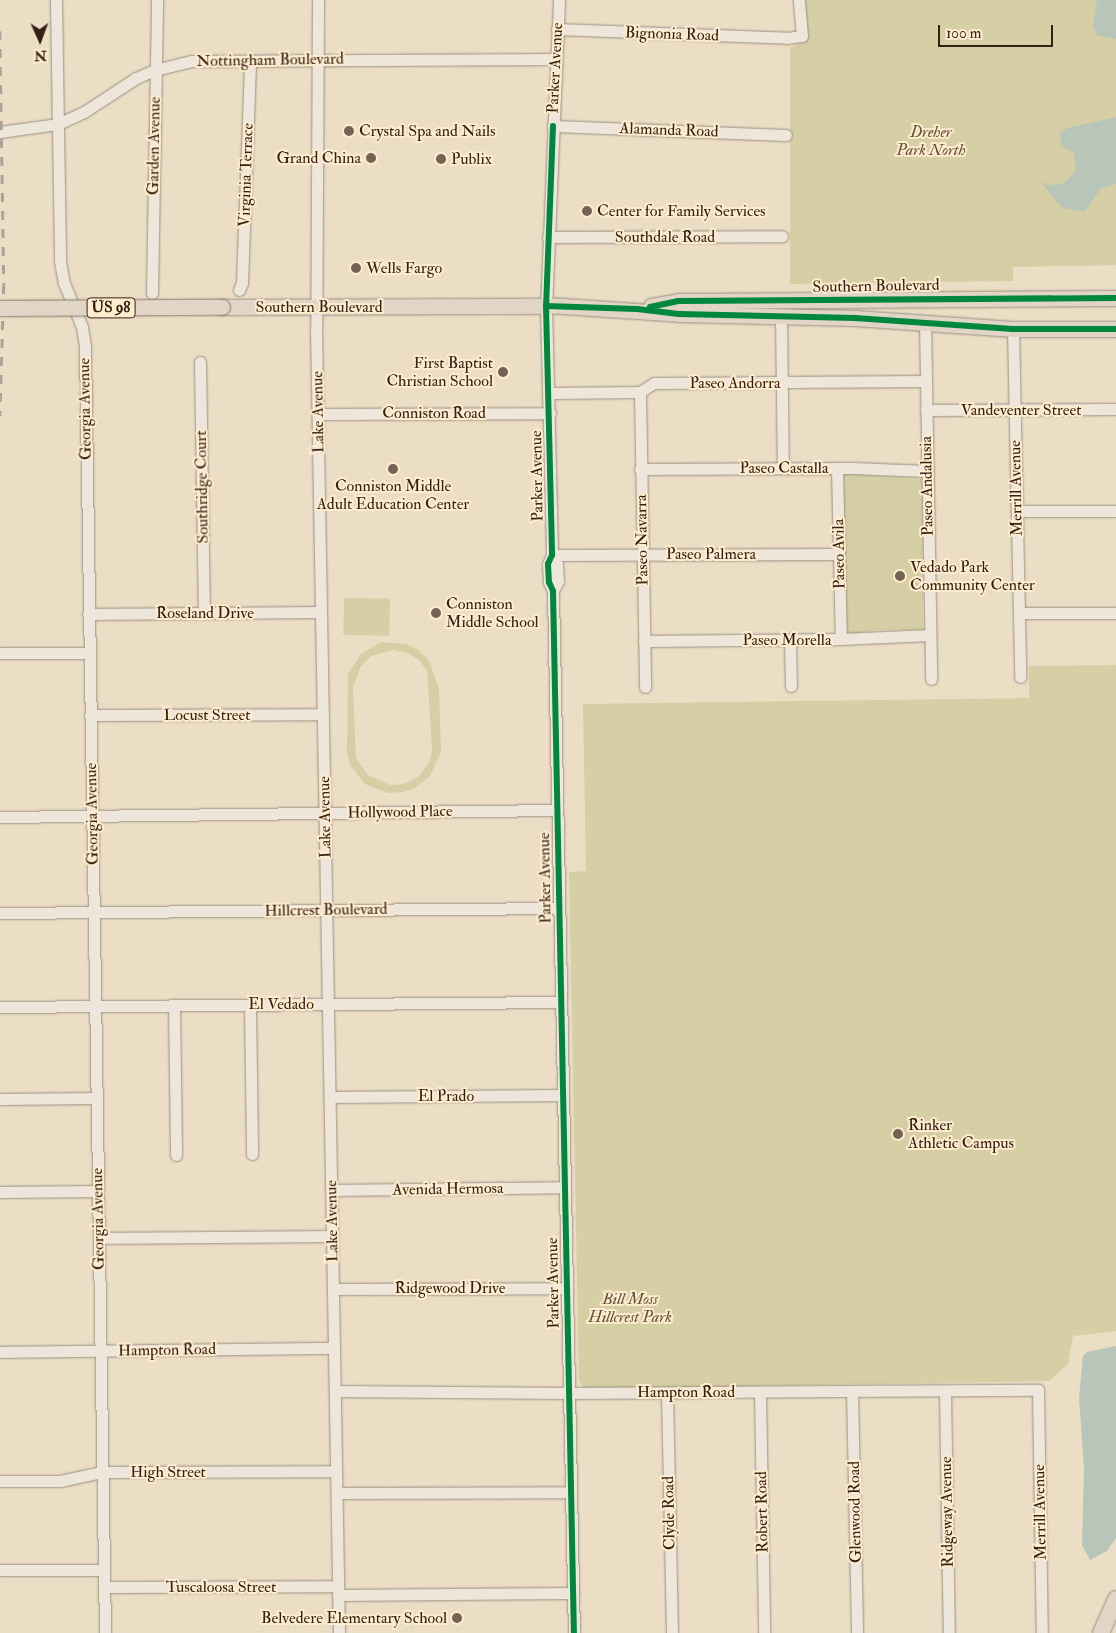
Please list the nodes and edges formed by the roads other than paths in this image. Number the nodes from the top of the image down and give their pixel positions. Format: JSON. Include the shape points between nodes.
{"nodes":[{"id":1,"x":56,"y":0,"type":"edge"},
{"id":2,"x":157,"y":0,"type":"edge"},
{"id":3,"x":318,"y":0,"type":"edge"},
{"id":4,"x":559,"y":0,"type":"edge"},
{"id":5,"x":799,"y":0,"type":"edge"},
{"id":6,"x":557,"y":29,"type":"junction"},
{"id":7,"x":315,"y":59,"type":"junction"},
{"id":8,"x":556,"y":59,"type":"junction"},
{"id":9,"x":250,"y":60,"type":"junction"},
{"id":10,"x":155,"y":70,"type":"junction"},
{"id":11,"x":58,"y":124,"type":"junction"},
{"id":12,"x":553,"y":126,"type":"junction"},
{"id":13,"x":0,"y":132,"type":"edge"},
{"id":14,"x":786,"y":135,"type":"dead end"},
{"id":15,"x":782,"y":236,"type":"dead end"},
{"id":16,"x":548,"y":237,"type":"junction"},
{"id":17,"x":239,"y":290,"type":"dead end"},
{"id":18,"x":152,"y":293,"type":"dead end"},
{"id":19,"x":962,"y":298,"type":"junction"},
{"id":20,"x":1116,"y":298,"type":"edge"},
{"id":21,"x":924,"y":300,"type":"junction"},
{"id":22,"x":824,"y":301,"type":"junction"},
{"id":23,"x":546,"y":306,"type":"junction"},
{"id":24,"x":316,"y":307,"type":"junction"},
{"id":25,"x":0,"y":308,"type":"edge"},
{"id":26,"x":637,"y":309,"type":"junction"},
{"id":27,"x":781,"y":315,"type":"junction"},
{"id":28,"x":882,"y":319,"type":"junction"},
{"id":29,"x":925,"y":322,"type":"junction"},
{"id":30,"x":1013,"y":329,"type":"junction"},
{"id":31,"x":1116,"y":329,"type":"edge"},
{"id":32,"x":200,"y":362,"type":"dead end"},
{"id":33,"x":781,"y":382,"type":"junction"},
{"id":34,"x":925,"y":382,"type":"junction"},
{"id":35,"x":640,"y":392,"type":"junction"},
{"id":36,"x":549,"y":393,"type":"junction"},
{"id":37,"x":1116,"y":409,"type":"edge"},
{"id":38,"x":926,"y":410,"type":"junction"},
{"id":39,"x":1014,"y":410,"type":"junction"},
{"id":40,"x":550,"y":413,"type":"junction"},
{"id":41,"x":318,"y":414,"type":"junction"},
{"id":42,"x":783,"y":468,"type":"junction"},
{"id":43,"x":837,"y":468,"type":"junction"},
{"id":44,"x":640,"y":469,"type":"junction"},
{"id":45,"x":927,"y":471,"type":"junction"},
{"id":46,"x":1016,"y":511,"type":"junction"},
{"id":47,"x":1116,"y":511,"type":"edge"},
{"id":48,"x":839,"y":554,"type":"junction"},
{"id":49,"x":552,"y":555,"type":"junction"},
{"id":50,"x":642,"y":555,"type":"junction"},
{"id":51,"x":321,"y":612,"type":"junction"},
{"id":52,"x":204,"y":613,"type":"junction"},
{"id":53,"x":1019,"y":613,"type":"junction"},
{"id":54,"x":1116,"y":613,"type":"edge"},
{"id":55,"x":88,"y":614,"type":"junction"},
{"id":56,"x":930,"y":635,"type":"junction"},
{"id":57,"x":841,"y":639,"type":"junction"},
{"id":58,"x":644,"y":640,"type":"junction"},
{"id":59,"x":790,"y":640,"type":"junction"},
{"id":60,"x":0,"y":653,"type":"edge"},
{"id":61,"x":89,"y":653,"type":"junction"},
{"id":62,"x":1020,"y":677,"type":"dead end"},
{"id":63,"x":931,"y":679,"type":"dead end"},
{"id":64,"x":791,"y":686,"type":"dead end"},
{"id":65,"x":645,"y":687,"type":"dead end"},
{"id":66,"x":323,"y":714,"type":"junction"},
{"id":67,"x":90,"y":715,"type":"junction"},
{"id":68,"x":558,"y":810,"type":"junction"},
{"id":69,"x":325,"y":813,"type":"junction"},
{"id":70,"x":92,"y":816,"type":"junction"},
{"id":71,"x":0,"y":817,"type":"edge"},
{"id":72,"x":559,"y":908,"type":"junction"},
{"id":73,"x":326,"y":910,"type":"junction"},
{"id":74,"x":93,"y":912,"type":"junction"},
{"id":75,"x":0,"y":913,"type":"edge"},
{"id":76,"x":561,"y":1002,"type":"junction"},
{"id":77,"x":328,"y":1003,"type":"junction"},
{"id":78,"x":250,"y":1004,"type":"junction"},
{"id":79,"x":174,"y":1005,"type":"junction"},
{"id":80,"x":0,"y":1006,"type":"edge"},
{"id":81,"x":95,"y":1006,"type":"junction"},
{"id":82,"x":563,"y":1095,"type":"junction"},
{"id":83,"x":330,"y":1096,"type":"junction"},
{"id":84,"x":96,"y":1098,"type":"junction"},
{"id":85,"x":0,"y":1099,"type":"edge"},
{"id":86,"x":252,"y":1154,"type":"dead end"},
{"id":87,"x":176,"y":1155,"type":"dead end"},
{"id":88,"x":565,"y":1188,"type":"junction"},
{"id":89,"x":331,"y":1190,"type":"junction"},
{"id":90,"x":98,"y":1191,"type":"junction"},
{"id":91,"x":0,"y":1192,"type":"edge"},
{"id":92,"x":332,"y":1236,"type":"junction"},
{"id":93,"x":98,"y":1238,"type":"junction"},
{"id":94,"x":567,"y":1288,"type":"junction"},
{"id":95,"x":333,"y":1289,"type":"junction"},
{"id":96,"x":334,"y":1348,"type":"junction"},
{"id":97,"x":100,"y":1350,"type":"junction"},
{"id":98,"x":0,"y":1352,"type":"edge"},
{"id":99,"x":1038,"y":1390,"type":"joint"},
{"id":100,"x":335,"y":1391,"type":"junction"},
{"id":101,"x":852,"y":1391,"type":"junction"},
{"id":102,"x":945,"y":1391,"type":"junction"},
{"id":103,"x":760,"y":1392,"type":"junction"},
{"id":104,"x":569,"y":1393,"type":"junction"},
{"id":105,"x":667,"y":1393,"type":"junction"},
{"id":106,"x":336,"y":1471,"type":"junction"},
{"id":107,"x":102,"y":1472,"type":"junction"},
{"id":108,"x":0,"y":1481,"type":"edge"},
{"id":109,"x":571,"y":1492,"type":"junction"},
{"id":110,"x":337,"y":1493,"type":"junction"},
{"id":111,"x":0,"y":1570,"type":"edge"},
{"id":112,"x":104,"y":1570,"type":"junction"},
{"id":113,"x":104,"y":1587,"type":"junction"},
{"id":114,"x":338,"y":1590,"type":"junction"},
{"id":115,"x":573,"y":1593,"type":"junction"},
{"id":116,"x":1116,"y":1599,"type":"edge"},
{"id":117,"x":105,"y":1633,"type":"edge"},
{"id":118,"x":339,"y":1633,"type":"edge"},
{"id":119,"x":574,"y":1633,"type":"edge"},
{"id":120,"x":672,"y":1633,"type":"edge"},
{"id":121,"x":764,"y":1633,"type":"edge"},
{"id":122,"x":857,"y":1633,"type":"edge"},
{"id":123,"x":949,"y":1633,"type":"edge"},
{"id":124,"x":1042,"y":1633,"type":"edge"},
{"id":125,"x":1101,"y":1633,"type":"edge"}],
"edges":[{"from":1,"to":11,"type":"street","name":"Georgia Avenue"},
{"from":2,"to":10,"type":"street","name":"Garden Avenue"},
{"from":3,"to":7,"type":"street","name":"Lake Avenue"},
{"from":4,"to":6,"type":"street","name":"Parker Avenue"},
{"from":5,"to":6,"type":"street","name":"Bignonia Road","via":[[802,36],[787,38]]},
{"from":6,"to":8,"type":"street","name":"Parker Avenue"},
{"from":7,"to":8,"type":"street","name":"Nottingham Boulevard"},
{"from":7,"to":9,"type":"street","name":"Nottingham Boulevard"},
{"from":7,"to":24,"type":"street","name":"Lake Avenue"},
{"from":8,"to":12,"type":"street","name":"Parker Avenue"},
{"from":9,"to":10,"type":"street","name":"Nottingham Boulevard","via":[[191,61]]},
{"from":9,"to":17,"type":"street","name":"Virginia Terrace","via":[[242,283]]},
{"from":10,"to":11,"type":"street","name":"Nottingham Boulevard"},
{"from":10,"to":18,"type":"street","name":"Garden Avenue"},
{"from":11,"to":13,"type":"street","name":"Nottingham Boulevard"},
{"from":11,"to":55,"type":"street","name":"Georgia Avenue","via":[[60,261],[64,283],[82,327],[84,346]]},
{"from":12,"to":14,"type":"street","name":"Alamanda Road"},
{"from":12,"to":16,"type":"street","name":"Parker Avenue"},
{"from":15,"to":16,"type":"street","name":"Southdale Road"},
{"from":16,"to":23,"type":"street","name":"Parker Avenue"},
{"from":19,"to":20,"type":"main road","name":"Southern Boulevard","number":"US 98"},
{"from":19,"to":21,"type":"main road","name":"Southern Boulevard","number":"US 98"},
{"from":19,"to":29,"type":"main road","via":[[942,305]]},
{"from":21,"to":22,"type":"main road","name":"Southern Boulevard","number":"US 98"},
{"from":21,"to":28,"type":"main road","via":[[923,309],[917,314],[893,313]]},
{"from":22,"to":26,"type":"main road","name":"Southern Boulevard","number":"US 98","via":[[678,301]]},
{"from":22,"to":27,"type":"main road"},
{"from":23,"to":24,"type":"main road","name":"Southern Boulevard","number":"US 98"},
{"from":23,"to":26,"type":"main road","name":"Southern Boulevard","number":"US 98"},
{"from":23,"to":36,"type":"street","name":"Parker Avenue"},
{"from":24,"to":25,"type":"main road","name":"Southern Boulevard","number":"US 98","bridge":true},
{"from":24,"to":41,"type":"street","name":"Lake Avenue"},
{"from":26,"to":27,"type":"main road","name":"Southern Boulevard","number":"US 98","via":[[678,314]]},
{"from":27,"to":28,"type":"main road","name":"Southern Boulevard","number":"US 98"},
{"from":27,"to":33,"type":"street"},
{"from":28,"to":29,"type":"main road","name":"Southern Boulevard","number":"US 98"},
{"from":29,"to":30,"type":"main road","name":"Southern Boulevard","number":"US 98"},
{"from":29,"to":34,"type":"street","name":"Paseo Andalusia"},
{"from":30,"to":31,"type":"main road","name":"Southern Boulevard","number":"US 98"},
{"from":30,"to":39,"type":"street","name":"Merrill Avenue"},
{"from":32,"to":52,"type":"street","name":"Southridge Court"},
{"from":33,"to":34,"type":"street","name":"Paseo Andorra"},
{"from":33,"to":35,"type":"street","name":"Paseo Andorra","via":[[654,383]]},
{"from":33,"to":42,"type":"street"},
{"from":34,"to":38,"type":"street","name":"Paseo Andalusia"},
{"from":35,"to":36,"type":"street","name":"Paseo Andorra"},
{"from":35,"to":44,"type":"street","name":"Paseo Navarra"},
{"from":36,"to":40,"type":"street","name":"Parker Avenue"},
{"from":37,"to":39,"type":"street","name":"Vandeventer Street"},
{"from":38,"to":39,"type":"street","name":"Vandeventer Street"},
{"from":38,"to":45,"type":"street","name":"Paseo Andalusia"},
{"from":39,"to":46,"type":"street","name":"Merrill Avenue"},
{"from":40,"to":41,"type":"street","name":"Conniston Road"},
{"from":40,"to":49,"type":"street","name":"Parker Avenue"},
{"from":41,"to":51,"type":"street","name":"Lake Avenue"},
{"from":42,"to":43,"type":"street","name":"Paseo Castalla"},
{"from":42,"to":44,"type":"street","name":"Paseo Castalla"},
{"from":43,"to":45,"type":"street","name":"Paseo Castalla"},
{"from":43,"to":48,"type":"street","name":"Paseo Avila"},
{"from":44,"to":50,"type":"street","name":"Paseo Navarra"},
{"from":45,"to":56,"type":"street","name":"Paseo Andalusia"},
{"from":46,"to":47,"type":"street"},
{"from":46,"to":53,"type":"street","name":"Merrill Avenue"},
{"from":48,"to":50,"type":"street","name":"Paseo Palmera"},
{"from":48,"to":57,"type":"street","name":"Paseo Avila"},
{"from":49,"to":50,"type":"street","name":"Paseo Palmera"},
{"from":49,"to":68,"type":"street","name":"Parker Avenue","via":[[548,564],[553,591]]},
{"from":50,"to":58,"type":"street","name":"Paseo Navarra"},
{"from":51,"to":52,"type":"street","name":"Roseland Drive"},
{"from":51,"to":66,"type":"street","name":"Lake Avenue"},
{"from":52,"to":55,"type":"street","name":"Roseland Drive"},
{"from":53,"to":54,"type":"street"},
{"from":53,"to":62,"type":"street","name":"Merrill Avenue"},
{"from":55,"to":61,"type":"street","name":"Georgia Avenue"},
{"from":56,"to":57,"type":"street","name":"Paseo Morella"},
{"from":56,"to":63,"type":"street","name":"Paseo Andalusia"},
{"from":57,"to":59,"type":"street","name":"Paseo Morella"},
{"from":58,"to":59,"type":"street","name":"Paseo Morella"},
{"from":58,"to":65,"type":"street","name":"Paseo Navarra"},
{"from":59,"to":64,"type":"street"},
{"from":60,"to":61,"type":"street"},
{"from":61,"to":67,"type":"street","name":"Georgia Avenue"},
{"from":66,"to":67,"type":"street","name":"Locust Street"},
{"from":66,"to":69,"type":"street","name":"Lake Avenue"},
{"from":67,"to":70,"type":"street","name":"Georgia Avenue"},
{"from":68,"to":69,"type":"street","name":"Hollywood Place"},
{"from":68,"to":72,"type":"street","name":"Parker Avenue"},
{"from":69,"to":70,"type":"street","name":"Hollywood Place"},
{"from":69,"to":73,"type":"street","name":"Lake Avenue"},
{"from":70,"to":71,"type":"street","name":"Hollywood Place"},
{"from":70,"to":74,"type":"street","name":"Georgia Avenue"},
{"from":72,"to":73,"type":"street","name":"Hillcrest Boulevard"},
{"from":72,"to":76,"type":"street","name":"Parker Avenue"},
{"from":73,"to":74,"type":"street","name":"Hillcrest Boulevard"},
{"from":73,"to":77,"type":"street","name":"Lake Avenue"},
{"from":74,"to":75,"type":"street","name":"Hillcrest Boulevard"},
{"from":74,"to":81,"type":"street","name":"Georgia Avenue"},
{"from":76,"to":77,"type":"street","name":"El Vedado"},
{"from":76,"to":82,"type":"street","name":"Parker Avenue"},
{"from":77,"to":78,"type":"street","name":"El Vedado"},
{"from":77,"to":83,"type":"street","name":"Lake Avenue"},
{"from":78,"to":79,"type":"street","name":"El Vedado"},
{"from":78,"to":86,"type":"street"},
{"from":79,"to":81,"type":"street","name":"El Vedado"},
{"from":79,"to":87,"type":"street"},
{"from":80,"to":81,"type":"street","name":"El Vedado"},
{"from":81,"to":84,"type":"street","name":"Georgia Avenue"},
{"from":82,"to":83,"type":"street","name":"El Prado"},
{"from":82,"to":88,"type":"street","name":"Parker Avenue"},
{"from":83,"to":89,"type":"street","name":"Lake Avenue"},
{"from":84,"to":85,"type":"street"},
{"from":84,"to":90,"type":"street","name":"Georgia Avenue"},
{"from":88,"to":89,"type":"street","name":"Avenida Hermosa"},
{"from":88,"to":94,"type":"street","name":"Parker Avenue"},
{"from":89,"to":92,"type":"street","name":"Lake Avenue"},
{"from":90,"to":91,"type":"street"},
{"from":90,"to":93,"type":"street","name":"Georgia Avenue"},
{"from":92,"to":93,"type":"street"},
{"from":92,"to":95,"type":"street","name":"Lake Avenue"},
{"from":93,"to":97,"type":"street","name":"Georgia Avenue"},
{"from":94,"to":95,"type":"street","name":"Ridgewood Drive"},
{"from":94,"to":104,"type":"street","name":"Parker Avenue"},
{"from":95,"to":96,"type":"street","name":"Lake Avenue"},
{"from":96,"to":97,"type":"street","name":"Hampton Road"},
{"from":96,"to":100,"type":"street","name":"Lake Avenue"},
{"from":97,"to":98,"type":"street","name":"Hampton Road"},
{"from":97,"to":107,"type":"street","name":"Georgia Avenue"},
{"from":99,"to":102,"type":"street","name":"Hampton Road"},
{"from":99,"to":124,"type":"street","name":"Merrill Avenue"},
{"from":100,"to":104,"type":"street","name":"Hampton Road"},
{"from":100,"to":106,"type":"street","name":"Lake Avenue"},
{"from":101,"to":102,"type":"street","name":"Hampton Road"},
{"from":101,"to":103,"type":"street","name":"Hampton Road"},
{"from":101,"to":122,"type":"street","name":"Glenwood Road"},
{"from":102,"to":123,"type":"street","name":"Ridgeway Avenue"},
{"from":103,"to":105,"type":"street","name":"Hampton Road"},
{"from":103,"to":121,"type":"street","name":"Robert Road"},
{"from":104,"to":105,"type":"street","name":"Hampton Road"},
{"from":104,"to":109,"type":"street","name":"Parker Avenue"},
{"from":105,"to":120,"type":"street","name":"Clyde Road"},
{"from":106,"to":107,"type":"street","name":"High Street"},
{"from":106,"to":110,"type":"street","name":"Lake Avenue"},
{"from":107,"to":108,"type":"street","name":"High Street","via":[[60,1480]]},
{"from":107,"to":112,"type":"street","name":"Georgia Avenue"},
{"from":109,"to":110,"type":"street"},
{"from":109,"to":115,"type":"street","name":"Parker Avenue"},
{"from":110,"to":114,"type":"street","name":"Lake Avenue"},
{"from":111,"to":112,"type":"street"},
{"from":112,"to":113,"type":"street","name":"Georgia Avenue"},
{"from":113,"to":114,"type":"street","name":"Tuscaloosa Street"},
{"from":113,"to":117,"type":"street","name":"Georgia Avenue"},
{"from":114,"to":115,"type":"street","name":"Tuscaloosa Street"},
{"from":114,"to":118,"type":"street","name":"Lake Avenue"},
{"from":115,"to":119,"type":"street","name":"Parker Avenue"},
{"from":116,"to":125,"type":"highway"}]}
